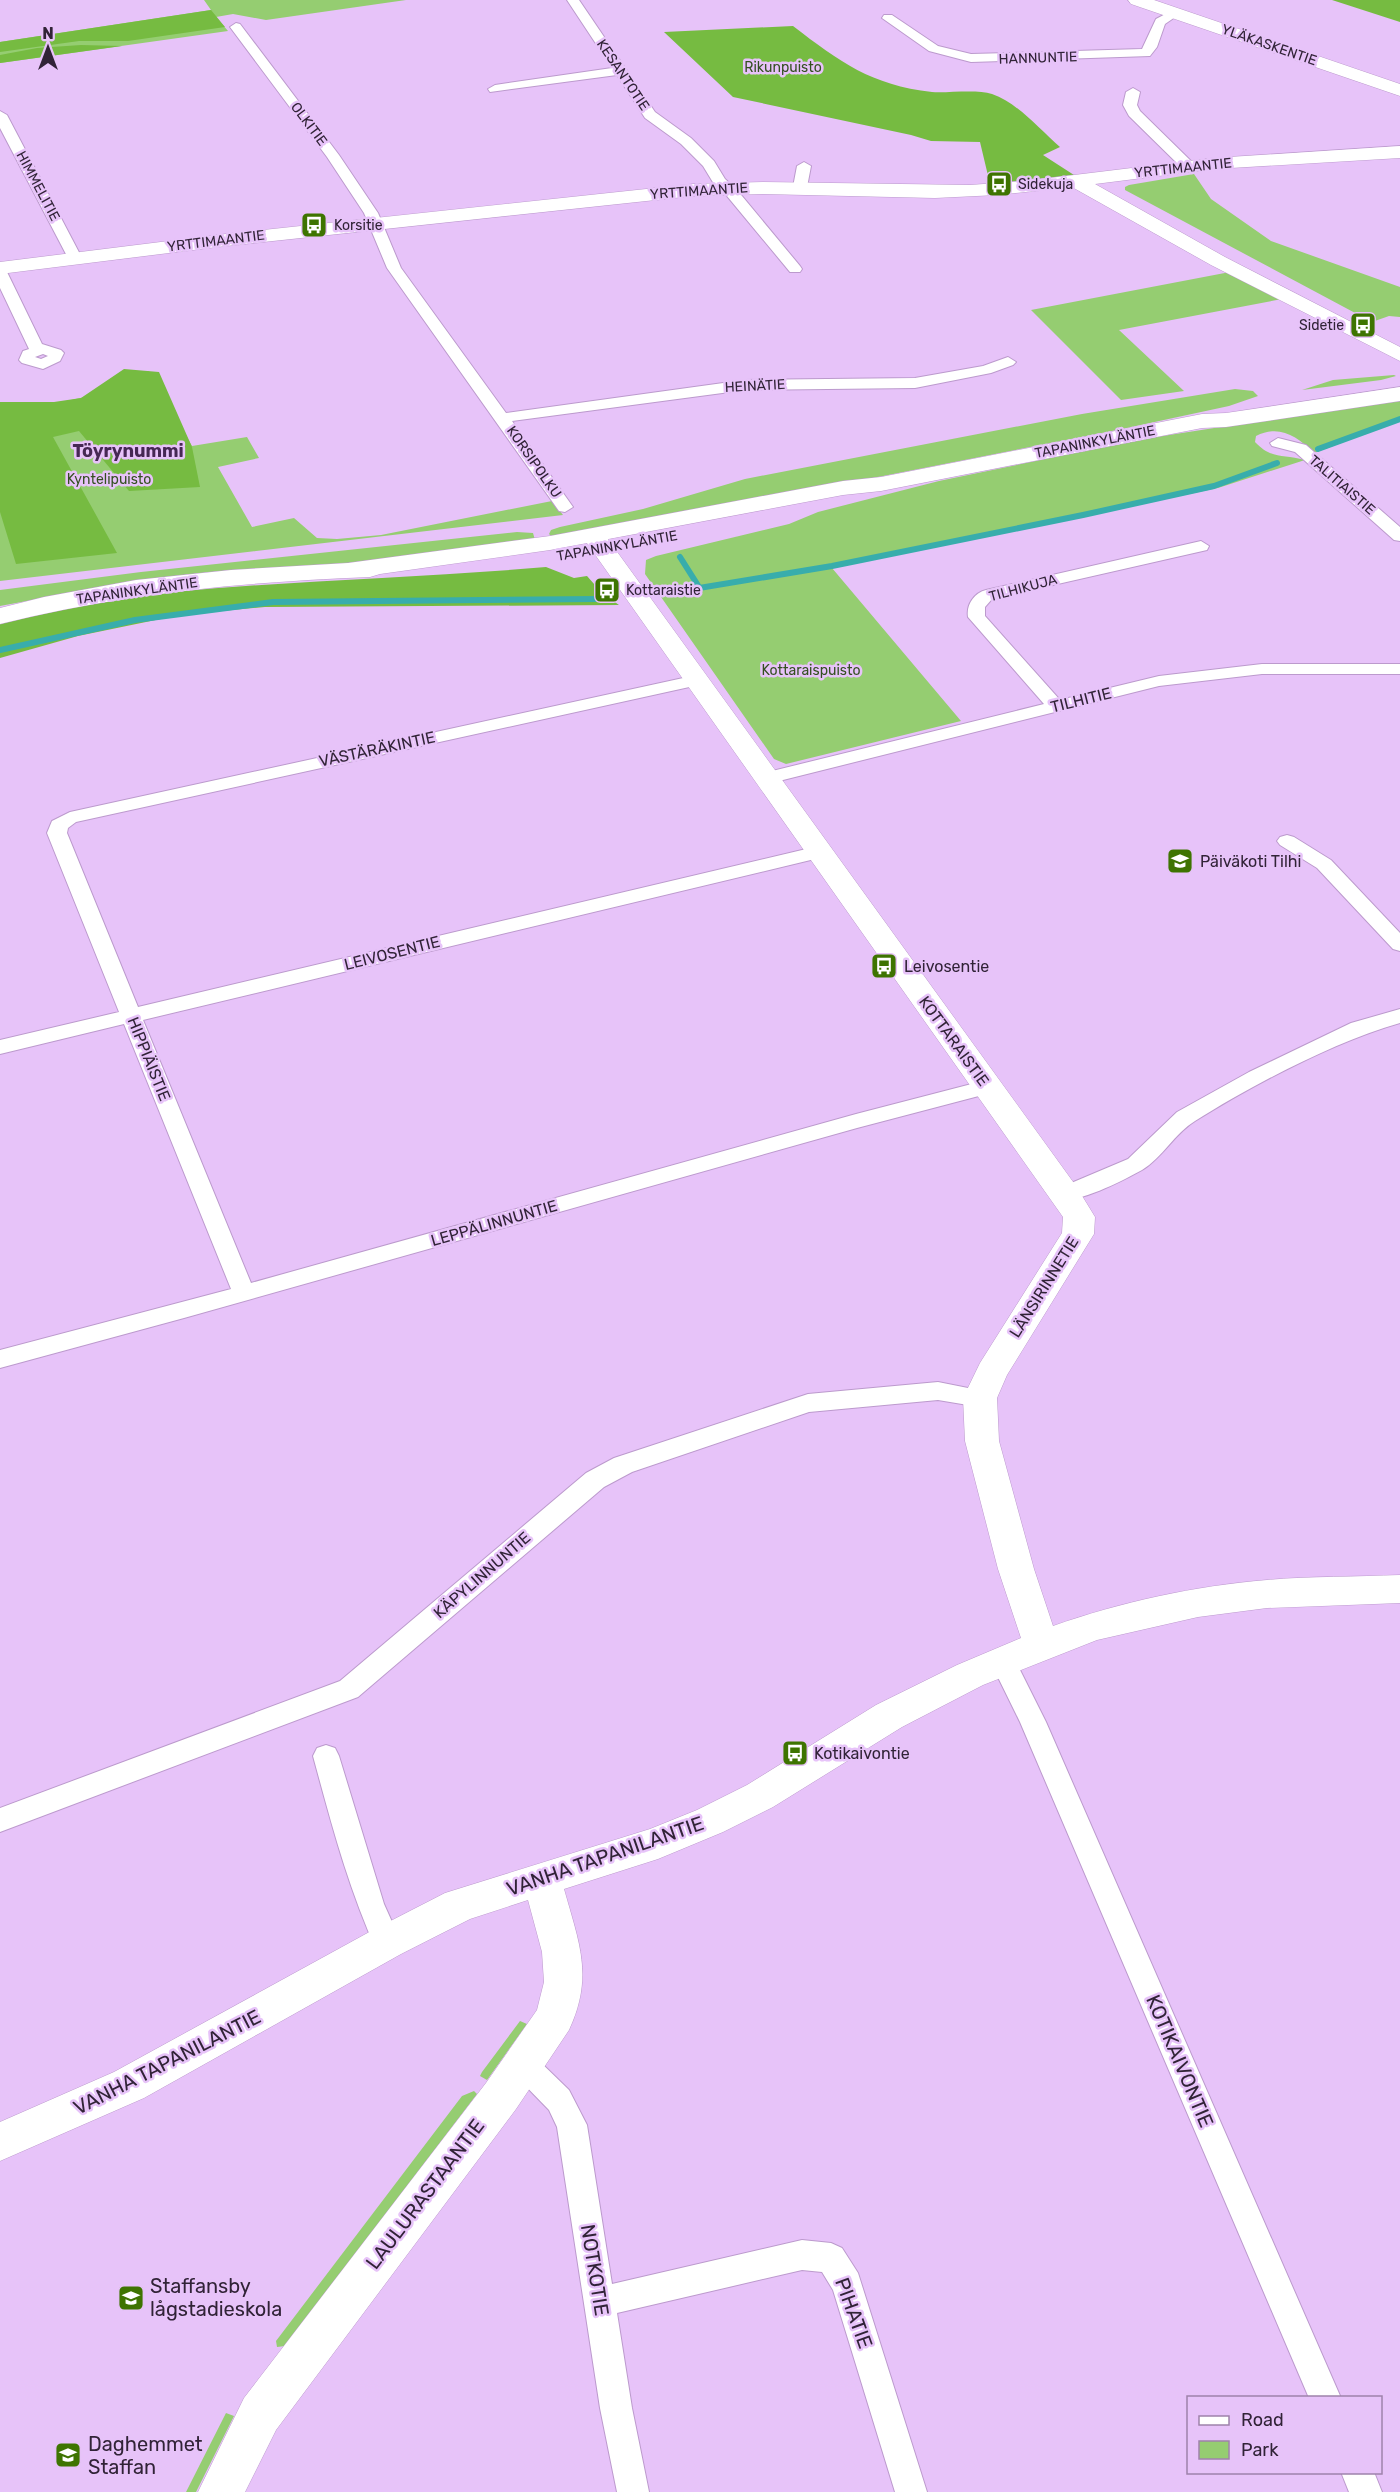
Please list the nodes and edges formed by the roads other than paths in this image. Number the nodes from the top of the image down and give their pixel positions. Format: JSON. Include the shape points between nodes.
{"nodes":[{"id":1,"x":1137,"y":0,"type":"edge"},
{"id":2,"x":575,"y":3,"type":"edge"},
{"id":3,"x":1175,"y":13,"type":"junction"},
{"id":4,"x":888,"y":18,"type":"dead end"},
{"id":5,"x":236,"y":27,"type":"dead end"},
{"id":6,"x":621,"y":71,"type":"junction"},
{"id":7,"x":495,"y":89,"type":"dead end"},
{"id":8,"x":1400,"y":90,"type":"edge"},
{"id":9,"x":1133,"y":92,"type":"dead end"},
{"id":10,"x":0,"y":115,"type":"edge"},
{"id":11,"x":1400,"y":152,"type":"edge"},
{"id":12,"x":804,"y":166,"type":"dead end"},
{"id":13,"x":1188,"y":166,"type":"junction"},
{"id":14,"x":1075,"y":181,"type":"junction"},
{"id":15,"x":726,"y":188,"type":"junction"},
{"id":16,"x":800,"y":188,"type":"junction"},
{"id":17,"x":377,"y":224,"type":"junction"},
{"id":18,"x":75,"y":258,"type":"junction"},
{"id":19,"x":795,"y":269,"type":"dead end"},
{"id":20,"x":0,"y":270,"type":"edge"},
{"id":21,"x":37,"y":350,"type":"dead end"},
{"id":22,"x":1400,"y":355,"type":"edge"},
{"id":23,"x":1008,"y":362,"type":"dead end"},
{"id":24,"x":1400,"y":383,"type":"edge"},
{"id":25,"x":1400,"y":394,"type":"edge"},
{"id":26,"x":502,"y":418,"type":"junction"},
{"id":27,"x":1202,"y":421,"type":"junction"},
{"id":28,"x":1278,"y":442,"type":"dead end"},
{"id":29,"x":566,"y":507,"type":"dead end"},
{"id":30,"x":1400,"y":536,"type":"edge"},
{"id":31,"x":598,"y":543,"type":"junction"},
{"id":32,"x":1201,"y":546,"type":"dead end"},
{"id":33,"x":0,"y":616,"type":"edge"},
{"id":34,"x":1400,"y":669,"type":"edge"},
{"id":35,"x":698,"y":680,"type":"junction"},
{"id":36,"x":1056,"y":707,"type":"junction"},
{"id":37,"x":767,"y":778,"type":"junction"},
{"id":38,"x":59,"y":825,"type":"joint"},
{"id":39,"x":1287,"y":841,"type":"dead end"},
{"id":40,"x":819,"y":852,"type":"junction"},
{"id":41,"x":1400,"y":945,"type":"edge"},
{"id":42,"x":131,"y":1016,"type":"junction"},
{"id":43,"x":1400,"y":1016,"type":"edge"},
{"id":44,"x":0,"y":1047,"type":"edge"},
{"id":45,"x":987,"y":1087,"type":"junction"},
{"id":46,"x":1065,"y":1194,"type":"junction"},
{"id":47,"x":244,"y":1293,"type":"junction"},
{"id":48,"x":0,"y":1359,"type":"edge"},
{"id":49,"x":980,"y":1398,"type":"junction"},
{"id":50,"x":1400,"y":1589,"type":"edge"},
{"id":51,"x":1041,"y":1645,"type":"junction"},
{"id":52,"x":1003,"y":1661,"type":"junction"},
{"id":53,"x":326,"y":1756,"type":"dead end"},
{"id":54,"x":0,"y":1820,"type":"edge"},
{"id":55,"x":541,"y":1878,"type":"junction"},
{"id":56,"x":387,"y":1942,"type":"junction"},
{"id":57,"x":523,"y":2064,"type":"junction"},
{"id":58,"x":0,"y":2142,"type":"edge"},
{"id":59,"x":601,"y":2302,"type":"junction"},
{"id":60,"x":1324,"y":2396,"type":"edge"},
{"id":61,"x":1358,"y":2474,"type":"edge"},
{"id":62,"x":220,"y":2492,"type":"edge"},
{"id":63,"x":633,"y":2492,"type":"edge"},
{"id":64,"x":910,"y":2492,"type":"edge"},
{"id":65,"x":1366,"y":2492,"type":"edge"}],
"edges":[{"from":1,"to":3,"type":"street","name":"YLÄKASKENTIE"},
{"from":2,"to":6,"type":"street","name":"KESANTOTIE"},
{"from":3,"to":4,"type":"street","name":"HANNUNTIE","via":[[1157,25],[1151,48],[1145,53],[988,59],[937,51]]},
{"from":3,"to":8,"type":"street","name":"YLÄKASKENTIE"},
{"from":5,"to":17,"type":"street","name":"OLKITIE","via":[[334,157]]},
{"from":6,"to":7,"type":"street"},
{"from":6,"to":15,"type":"street","name":"KESANTOTIE","via":[[650,114],[686,141]]},
{"from":9,"to":13,"type":"street","via":[[1130,105],[1134,114]]},
{"from":10,"to":18,"type":"street","name":"HIMMELITIE"},
{"from":11,"to":13,"type":"street","name":"YRTTIMAANTIE"},
{"from":12,"to":16,"type":"street"},
{"from":13,"to":14,"type":"street","name":"YRTTIMAANTIE"},
{"from":14,"to":16,"type":"street","name":"YRTTIMAANTIE","via":[[951,192]]},
{"from":14,"to":22,"type":"street","via":[[1218,261]]},
{"from":15,"to":16,"type":"street","name":"YRTTIMAANTIE"},
{"from":15,"to":17,"type":"street","name":"YRTTIMAANTIE"},
{"from":15,"to":19,"type":"street","name":"KESANTOTIE"},
{"from":17,"to":18,"type":"street","name":"YRTTIMAANTIE"},
{"from":17,"to":26,"type":"street","via":[[394,268]]},
{"from":18,"to":20,"type":"street","name":"YRTTIMAANTIE"},
{"from":20,"to":21,"type":"street"},
{"from":23,"to":26,"type":"street","name":"HEINÄTIE","via":[[915,383],[745,385]]},
{"from":24,"to":27,"type":"main road","name":"TAPANINKYLÄNTIE","via":[[1277,401],[1219,413]]},
{"from":25,"to":27,"type":"main road","name":"TAPANINKYLÄNTIE"},
{"from":26,"to":29,"type":"street","name":"KORSIPOLKU"},
{"from":27,"to":31,"type":"main road","name":"TAPANINKYLÄNTIE","via":[[881,484],[855,496],[734,524]]},
{"from":28,"to":30,"type":"street","name":"TALITIAISTIE","via":[[1300,448]]},
{"from":31,"to":33,"type":"main road","name":"TAPANINKYLÄNTIE","via":[[497,563],[172,585],[87,596]]},
{"from":31,"to":35,"type":"street","name":"KOTTARAISTIE"},
{"from":32,"to":36,"type":"street","name":"TILHIKUJA","via":[[986,595],[977,604],[978,617]]},
{"from":34,"to":36,"type":"street","name":"TILHITIE","via":[[1262,669],[1159,681]]},
{"from":35,"to":37,"type":"street","name":"KOTTARAISTIE"},
{"from":35,"to":38,"type":"street","name":"VÄSTÄRÄKINTIE","via":[[129,804],[70,818]]},
{"from":36,"to":37,"type":"street","name":"TILHITIE"},
{"from":37,"to":40,"type":"street","name":"KOTTARAISTIE"},
{"from":38,"to":42,"type":"street","name":"HIPPIÄISTIE","via":[[57,833]]},
{"from":39,"to":41,"type":"street","via":[[1324,864]]},
{"from":40,"to":42,"type":"street","name":"LEIVOSENTIE"},
{"from":40,"to":45,"type":"street","name":"KOTTARAISTIE"},
{"from":42,"to":44,"type":"street","name":"LEIVOSENTIE"},
{"from":42,"to":47,"type":"street","name":"HIPPIÄISTIE"},
{"from":43,"to":46,"type":"street","via":[[1358,1028],[1256,1077],[1185,1117],[1131,1167]]},
{"from":45,"to":46,"type":"street","name":"KOTTARAISTIE"},
{"from":45,"to":47,"type":"street","name":"LEPPÄLINNUNTIE"},
{"from":46,"to":49,"type":"street","name":"LÄNSIRINNETIE","via":[[1078,1217],[1078,1234],[992,1372]]},
{"from":47,"to":48,"type":"street","name":"LEPPÄLINNUNTIE"},
{"from":49,"to":51,"type":"street","name":"LÄNSIRINNETIE","via":[[982,1440]]},
{"from":49,"to":54,"type":"street","name":"KÄPYLINNUNTIE","via":[[938,1391],[808,1403],[623,1465],[586,1487],[349,1689]]},
{"from":50,"to":51,"type":"street","name":"VANHA TAPANILANTIE","via":[[1267,1594],[1198,1603],[1094,1626]]},
{"from":51,"to":52,"type":"street","name":"VANHA TAPANILANTIE"},
{"from":52,"to":55,"type":"street","name":"VANHA TAPANILANTIE","via":[[889,1716],[760,1796],[710,1821],[658,1843]]},
{"from":52,"to":60,"type":"street","name":"KOTIKAIVONTIE","via":[[1033,1722]]},
{"from":53,"to":56,"type":"street","via":[[370,1904]]},
{"from":55,"to":56,"type":"street","name":"VANHA TAPANILANTIE","via":[[459,1905]]},
{"from":55,"to":57,"type":"street","name":"LAULURASTAANTIE","via":[[562,1952],[564,1982],[555,2017]]},
{"from":56,"to":58,"type":"street","name":"VANHA TAPANILANTIE","via":[[129,2085]]},
{"from":57,"to":59,"type":"street","name":"NOTKOTIE","via":[[559,2100],[572,2125]]},
{"from":57,"to":62,"type":"street","name":"LAULURASTAANTIE","via":[[260,2414]]},
{"from":59,"to":63,"type":"street","name":"NOTKOTIE"},
{"from":59,"to":64,"type":"street","name":"PIHATIE","via":[[802,2255],[831,2258],[847,2284]]},
{"from":61,"to":65,"type":"street"}]}
